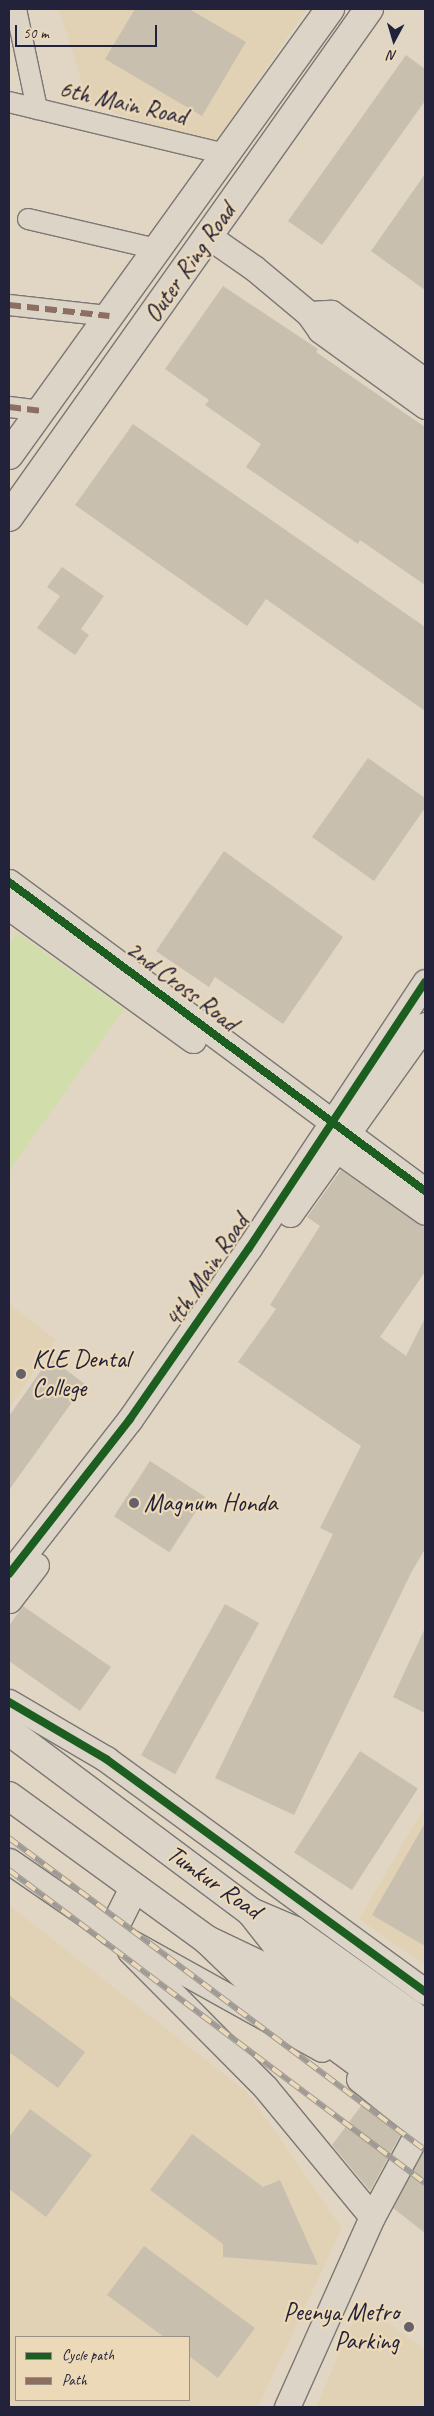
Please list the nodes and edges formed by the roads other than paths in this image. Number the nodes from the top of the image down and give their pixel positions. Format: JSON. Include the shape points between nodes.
{"nodes":[{"id":1,"x":16,"y":9,"type":"edge"},
{"id":2,"x":330,"y":9,"type":"edge"},
{"id":3,"x":369,"y":9,"type":"edge"},
{"id":4,"x":9,"y":105,"type":"edge"},
{"id":5,"x":36,"y":109,"type":"junction"},
{"id":6,"x":225,"y":154,"type":"junction"},
{"id":7,"x":28,"y":219,"type":"dead end"},
{"id":8,"x":208,"y":236,"type":"junction"},
{"id":9,"x":157,"y":249,"type":"junction"},
{"id":10,"x":9,"y":305,"type":"edge"},
{"id":11,"x":309,"y":314,"type":"junction"},
{"id":12,"x":109,"y":316,"type":"junction"},
{"id":13,"x":425,"y":381,"type":"edge"},
{"id":14,"x":425,"y":406,"type":"edge"},
{"id":15,"x":9,"y":407,"type":"edge"},
{"id":16,"x":40,"y":411,"type":"junction"},
{"id":17,"x":9,"y":455,"type":"edge"},
{"id":18,"x":9,"y":517,"type":"edge"},
{"id":19,"x":9,"y":882,"type":"edge"},
{"id":20,"x":9,"y":907,"type":"edge"},
{"id":21,"x":425,"y":982,"type":"edge"},
{"id":22,"x":425,"y":1025,"type":"edge"},
{"id":23,"x":333,"y":1136,"type":"junction"},
{"id":24,"x":425,"y":1191,"type":"edge"},
{"id":25,"x":425,"y":1212,"type":"edge"},
{"id":26,"x":9,"y":1574,"type":"edge"},
{"id":27,"x":9,"y":1600,"type":"edge"},
{"id":28,"x":9,"y":1702,"type":"edge"},
{"id":29,"x":9,"y":1731,"type":"edge"},
{"id":30,"x":9,"y":1796,"type":"edge"},
{"id":31,"x":9,"y":1861,"type":"edge"},
{"id":32,"x":134,"y":1888,"type":"junction"},
{"id":33,"x":251,"y":1912,"type":"junction"},
{"id":34,"x":112,"y":1932,"type":"junction"},
{"id":35,"x":207,"y":1940,"type":"junction"},
{"id":36,"x":425,"y":1992,"type":"edge"},
{"id":37,"x":425,"y":2024,"type":"edge"},
{"id":38,"x":425,"y":2054,"type":"edge"},
{"id":39,"x":425,"y":2086,"type":"edge"},
{"id":40,"x":423,"y":2124,"type":"edge"},
{"id":41,"x":372,"y":2217,"type":"junction"},
{"id":42,"x":287,"y":2407,"type":"edge"}],
"edges":[{"from":1,"to":5,"type":"street"},
{"from":2,"to":6,"type":"highway","name":"Outer Ring Road"},
{"from":3,"to":8,"type":"highway","name":"Outer Ring Road"},
{"from":4,"to":5,"type":"street","name":"6th Main Road"},
{"from":5,"to":6,"type":"street","name":"6th Main Road"},
{"from":6,"to":9,"type":"highway","name":"Outer Ring Road"},
{"from":7,"to":9,"type":"street"},
{"from":8,"to":11,"type":"street","via":[[254,268]]},
{"from":8,"to":18,"type":"highway","name":"Outer Ring Road"},
{"from":9,"to":12,"type":"highway","name":"Outer Ring Road"},
{"from":10,"to":12,"type":"street"},
{"from":11,"to":13,"type":"street","via":[[331,313]]},
{"from":11,"to":14,"type":"street","via":[[320,330]]},
{"from":12,"to":16,"type":"highway","name":"Outer Ring Road"},
{"from":15,"to":16,"type":"street"},
{"from":16,"to":17,"type":"highway","name":"Outer Ring Road"},
{"from":19,"to":23,"type":"street","name":"2nd Cross Road"},
{"from":20,"to":23,"type":"street","name":"2nd Cross Road","via":[[226,1064]]},
{"from":21,"to":23,"type":"street","name":"4th Main Road"},
{"from":22,"to":23,"type":"street","name":"4th Main Road"},
{"from":23,"to":24,"type":"street"},
{"from":23,"to":25,"type":"street","name":"2nd Cross Road"},
{"from":23,"to":26,"type":"street","name":"4th Main Road","via":[[249,1248],[130,1419]]},
{"from":23,"to":27,"type":"street","via":[[190,1358],[83,1506]]},
{"from":28,"to":36,"type":"street","via":[[106,1759]]},
{"from":29,"to":33,"type":"highway","name":"Tumkur Road"},
{"from":30,"to":32,"type":"highway"},
{"from":31,"to":34,"type":"street"},
{"from":32,"to":34,"type":"highway"},
{"from":32,"to":35,"type":"highway"},
{"from":33,"to":37,"type":"highway","name":"Tumkur Road","via":[[293,1930]]},
{"from":33,"to":38,"type":"highway","via":[[277,1945]]},
{"from":34,"to":40,"type":"street","via":[[316,2045]]},
{"from":34,"to":41,"type":"street","via":[[265,2087]]},
{"from":35,"to":39,"type":"highway","via":[[272,1971]]},
{"from":35,"to":40,"type":"highway","name":"Tumkur Road","via":[[258,1989]]},
{"from":40,"to":41,"type":"street"},
{"from":41,"to":42,"type":"street"}]}
